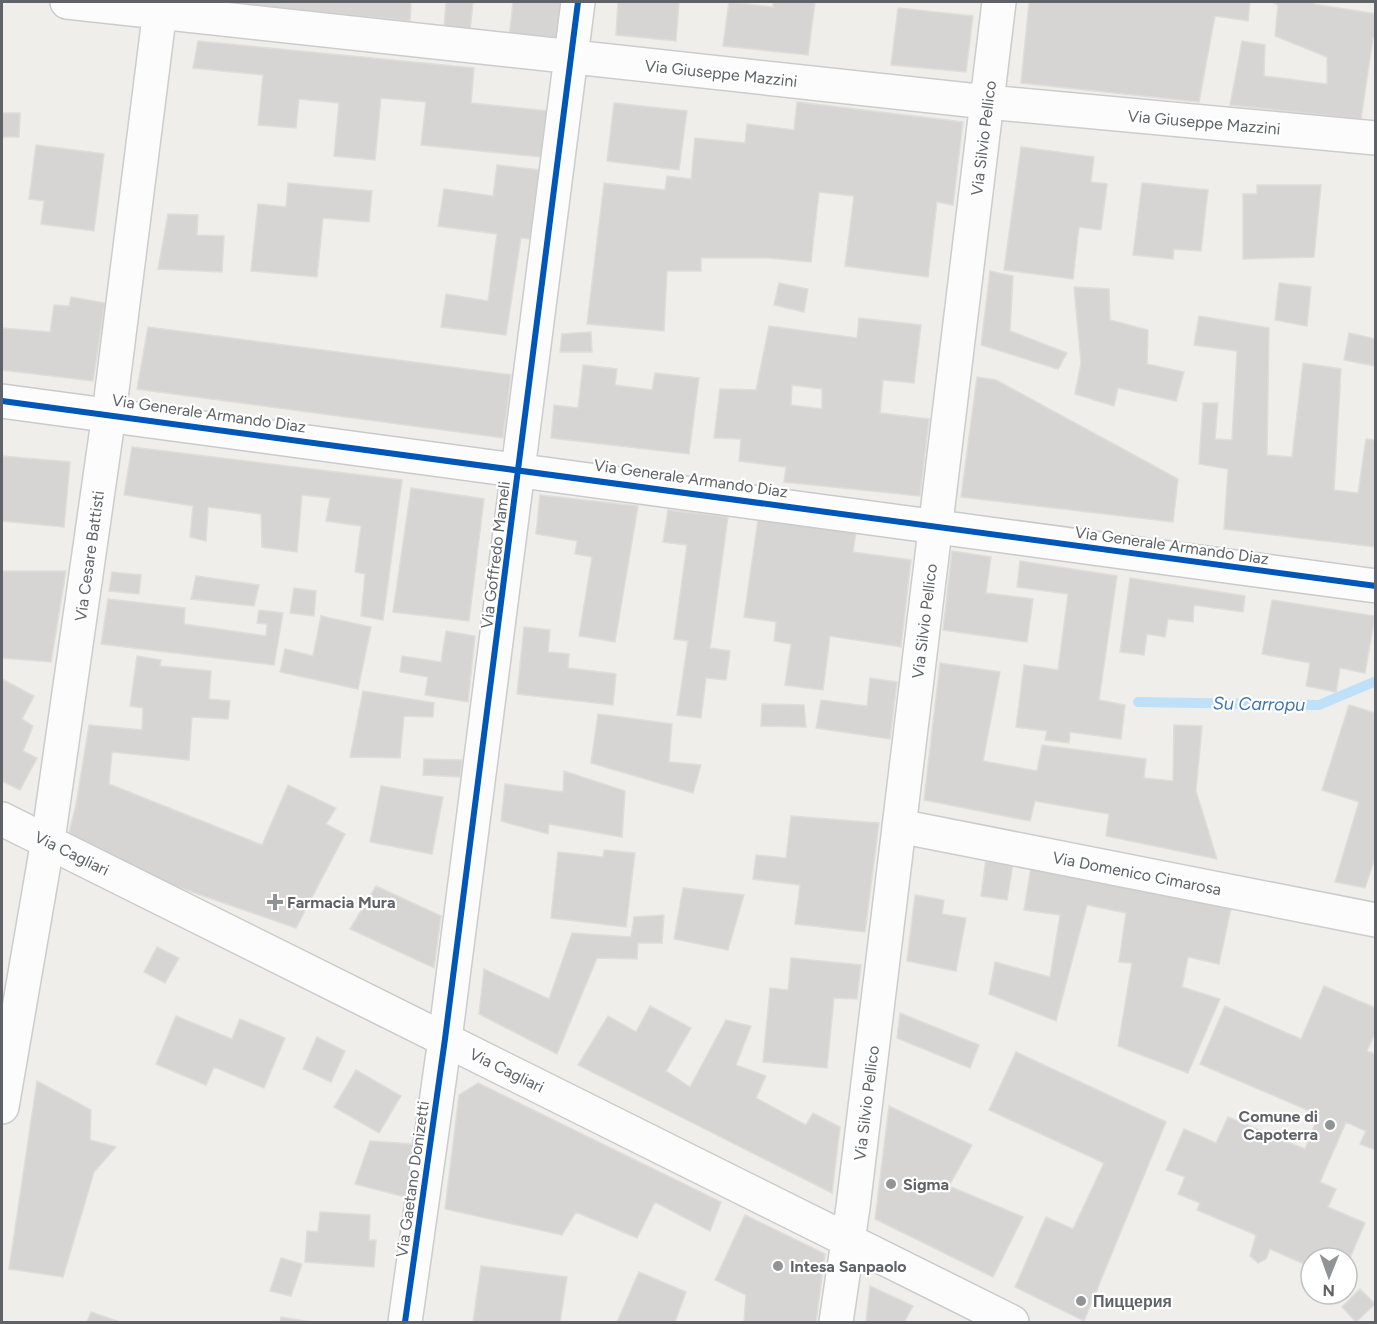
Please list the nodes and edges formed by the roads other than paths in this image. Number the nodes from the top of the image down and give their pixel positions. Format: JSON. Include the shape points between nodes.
{"nodes":[{"id":1,"x":67,"y":2,"type":"edge"},
{"id":2,"x":578,"y":2,"type":"edge"},
{"id":3,"x":999,"y":2,"type":"edge"},
{"id":4,"x":160,"y":7,"type":"edge"},
{"id":5,"x":571,"y":57,"type":"junction"},
{"id":6,"x":987,"y":102,"type":"junction"},
{"id":7,"x":1376,"y":138,"type":"edge"},
{"id":8,"x":2,"y":400,"type":"edge"},
{"id":9,"x":109,"y":414,"type":"junction"},
{"id":10,"x":520,"y":468,"type":"junction"},
{"id":11,"x":935,"y":525,"type":"junction"},
{"id":12,"x":1376,"y":586,"type":"edge"},
{"id":13,"x":2,"y":819,"type":"edge"},
{"id":14,"x":899,"y":826,"type":"junction"},
{"id":15,"x":48,"y":840,"type":"junction"},
{"id":16,"x":1376,"y":920,"type":"edge"},
{"id":17,"x":445,"y":1039,"type":"junction"},
{"id":18,"x":2,"y":1107,"type":"edge"},
{"id":19,"x":849,"y":1240,"type":"junction"},
{"id":20,"x":405,"y":1323,"type":"edge"},
{"id":21,"x":836,"y":1323,"type":"edge"},
{"id":22,"x":1012,"y":1323,"type":"edge"}],
"edges":[{"from":1,"to":4,"type":"street","name":"Via Giuseppe Mazzini"},
{"from":2,"to":5,"type":"street","name":"Via Goffredo Mameli"},
{"from":3,"to":6,"type":"street","name":"Via Silvio Pellico"},
{"from":4,"to":5,"type":"street","name":"Via Giuseppe Mazzini"},
{"from":4,"to":9,"type":"street","name":"Via Cesare Battisti"},
{"from":5,"to":6,"type":"street","name":"Via Giuseppe Mazzini"},
{"from":5,"to":10,"type":"street","name":"Via Goffredo Mameli"},
{"from":6,"to":7,"type":"street","name":"Via Giuseppe Mazzini"},
{"from":6,"to":11,"type":"street","name":"Via Silvio Pellico"},
{"from":8,"to":9,"type":"street","name":"Via Generale Armando Diaz"},
{"from":9,"to":10,"type":"street","name":"Via Generale Armando Diaz"},
{"from":9,"to":15,"type":"street","name":"Via Cesare Battisti"},
{"from":10,"to":11,"type":"street","name":"Via Generale Armando Diaz"},
{"from":10,"to":17,"type":"street","name":"Via Goffredo Mameli"},
{"from":11,"to":12,"type":"street","name":"Via Generale Armando Diaz"},
{"from":11,"to":14,"type":"street","name":"Via Silvio Pellico"},
{"from":13,"to":15,"type":"street","name":"Via Cagliari"},
{"from":14,"to":16,"type":"street","name":"Via Domenico Cimarosa"},
{"from":14,"to":19,"type":"street","name":"Via Silvio Pellico"},
{"from":15,"to":17,"type":"street","name":"Via Cagliari"},
{"from":15,"to":18,"type":"street","name":"Via Cesare Battisti"},
{"from":17,"to":19,"type":"street","name":"Via Cagliari"},
{"from":17,"to":20,"type":"street","name":"Via Gaetano Donizetti"},
{"from":19,"to":21,"type":"street","name":"Via Silvio Pellico"},
{"from":19,"to":22,"type":"street","name":"Via Cagliari"}]}
